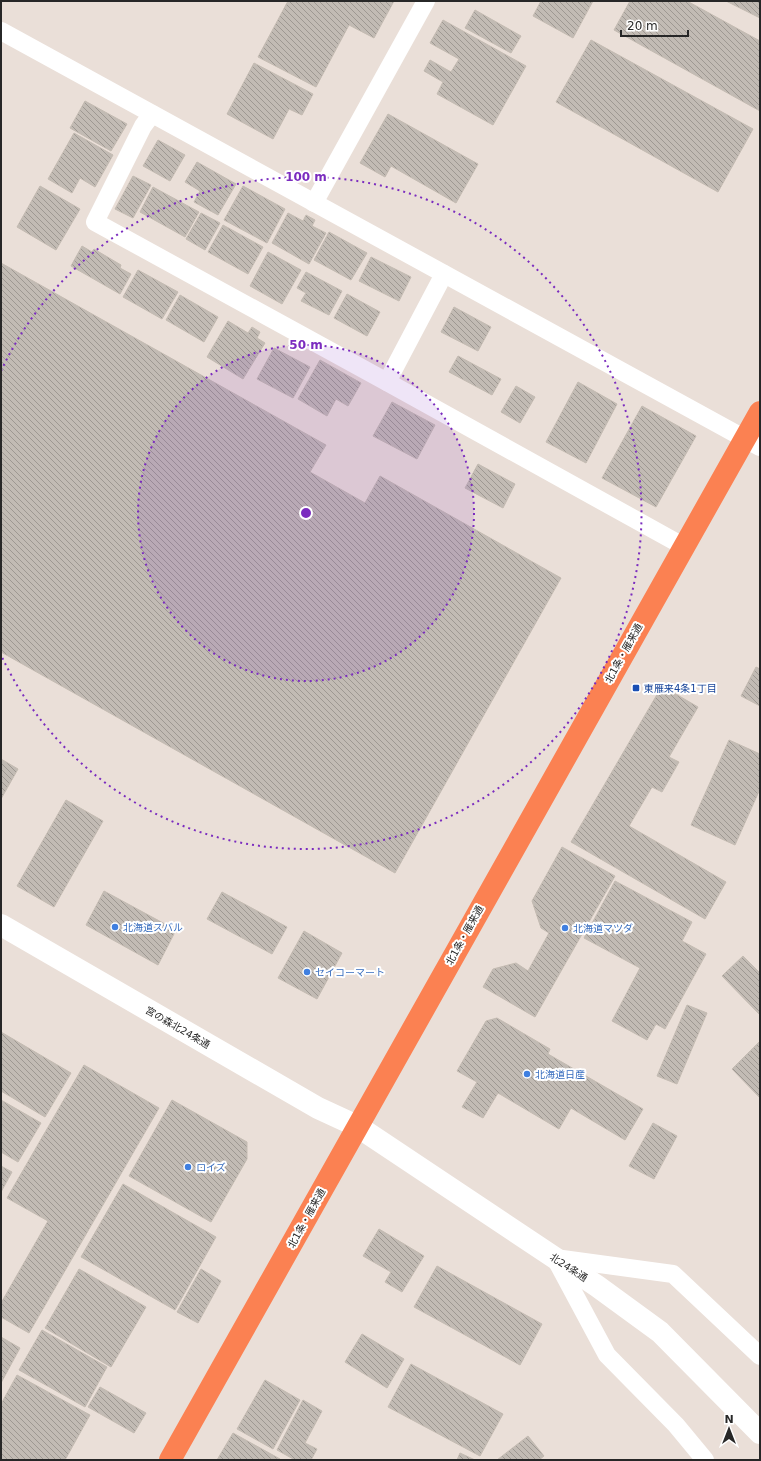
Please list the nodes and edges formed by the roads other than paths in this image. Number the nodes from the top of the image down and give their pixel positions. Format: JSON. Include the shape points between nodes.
{"nodes":[{"id":1,"x":426,"y":1,"type":"edge"},
{"id":2,"x":1,"y":31,"type":"edge"},
{"id":3,"x":152,"y":114,"type":"junction"},
{"id":4,"x":314,"y":203,"type":"junction"},
{"id":5,"x":444,"y":274,"type":"junction"},
{"id":6,"x":387,"y":382,"type":"junction"},
{"id":7,"x":760,"y":412,"type":"edge"},
{"id":8,"x":752,"y":443,"type":"edge"},
{"id":9,"x":684,"y":546,"type":"junction"},
{"id":10,"x":1,"y":925,"type":"edge"},
{"id":11,"x":357,"y":1126,"type":"junction"},
{"id":12,"x":554,"y":1258,"type":"junction"},
{"id":13,"x":760,"y":1356,"type":"edge"},
{"id":14,"x":760,"y":1433,"type":"edge"},
{"id":15,"x":170,"y":1460,"type":"edge"},
{"id":16,"x":705,"y":1460,"type":"edge"}],
"edges":[{"from":1,"to":4,"type":"street"},
{"from":2,"to":3,"type":"street"},
{"from":3,"to":4,"type":"street"},
{"from":3,"to":6,"type":"street","via":[[143,126],[95,222]]},
{"from":4,"to":5,"type":"street"},
{"from":5,"to":6,"type":"street"},
{"from":5,"to":8,"type":"street"},
{"from":6,"to":9,"type":"street"},
{"from":7,"to":8,"type":"highway","name":"北1条・雁来通"},
{"from":8,"to":9,"type":"highway","name":"北1条・雁来通"},
{"from":9,"to":11,"type":"highway","name":"北1条・雁来通"},
{"from":10,"to":11,"type":"street","name":"宮の森北24条通","via":[[318,1108]]},
{"from":11,"to":12,"type":"street","name":"北24条通"},
{"from":11,"to":15,"type":"highway","name":"北1条・雁来通"},
{"from":12,"to":13,"type":"street","via":[[673,1274]]},
{"from":12,"to":14,"type":"street","name":"北24条通","via":[[660,1332]]},
{"from":12,"to":16,"type":"street","via":[[607,1355],[676,1425]]}]}
